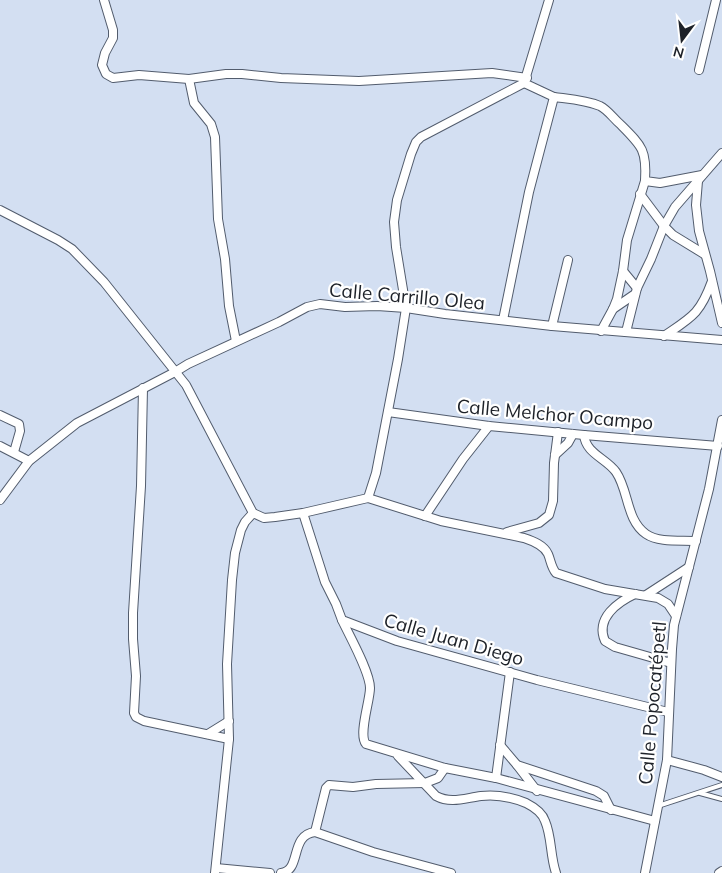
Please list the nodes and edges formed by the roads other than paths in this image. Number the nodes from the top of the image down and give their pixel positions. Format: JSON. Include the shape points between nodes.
{"nodes":[{"id":1,"x":104,"y":0,"type":"edge"},
{"id":2,"x":549,"y":0,"type":"edge"},
{"id":3,"x":716,"y":0,"type":"edge"},
{"id":4,"x":700,"y":70,"type":"dead end"},
{"id":5,"x":189,"y":79,"type":"junction"},
{"id":6,"x":526,"y":80,"type":"junction"},
{"id":7,"x":554,"y":97,"type":"junction"},
{"id":8,"x":722,"y":153,"type":"edge"},
{"id":9,"x":700,"y":178,"type":"junction"},
{"id":10,"x":645,"y":182,"type":"junction"},
{"id":11,"x":640,"y":194,"type":"junction"},
{"id":12,"x":0,"y":210,"type":"edge"},
{"id":13,"x":664,"y":226,"type":"junction"},
{"id":14,"x":704,"y":254,"type":"junction"},
{"id":15,"x":568,"y":260,"type":"dead end"},
{"id":16,"x":623,"y":271,"type":"junction"},
{"id":17,"x":712,"y":281,"type":"junction"},
{"id":18,"x":636,"y":291,"type":"junction"},
{"id":19,"x":406,"y":308,"type":"junction"},
{"id":20,"x":613,"y":309,"type":"junction"},
{"id":21,"x":502,"y":320,"type":"junction"},
{"id":22,"x":722,"y":323,"type":"edge"},
{"id":23,"x":552,"y":326,"type":"junction"},
{"id":24,"x":601,"y":331,"type":"junction"},
{"id":25,"x":626,"y":332,"type":"junction"},
{"id":26,"x":664,"y":336,"type":"junction"},
{"id":27,"x":722,"y":340,"type":"edge"},
{"id":28,"x":236,"y":341,"type":"junction"},
{"id":29,"x":175,"y":372,"type":"junction"},
{"id":30,"x":143,"y":388,"type":"junction"},
{"id":31,"x":388,"y":412,"type":"junction"},
{"id":32,"x":0,"y":414,"type":"edge"},
{"id":33,"x":722,"y":420,"type":"edge"},
{"id":34,"x":489,"y":426,"type":"junction"},
{"id":35,"x":558,"y":432,"type":"junction"},
{"id":36,"x":573,"y":434,"type":"junction"},
{"id":37,"x":584,"y":435,"type":"junction"},
{"id":38,"x":0,"y":446,"type":"edge"},
{"id":39,"x":718,"y":446,"type":"junction"},
{"id":40,"x":14,"y":452,"type":"junction"},
{"id":41,"x":555,"y":456,"type":"junction"},
{"id":42,"x":29,"y":461,"type":"junction"},
{"id":43,"x":368,"y":498,"type":"junction"},
{"id":44,"x":0,"y":500,"type":"edge"},
{"id":45,"x":253,"y":513,"type":"junction"},
{"id":46,"x":303,"y":513,"type":"junction"},
{"id":47,"x":425,"y":516,"type":"junction"},
{"id":48,"x":503,"y":533,"type":"junction"},
{"id":49,"x":696,"y":541,"type":"junction"},
{"id":50,"x":689,"y":567,"type":"junction"},
{"id":51,"x":635,"y":594,"type":"junction"},
{"id":52,"x":646,"y":595,"type":"junction"},
{"id":53,"x":676,"y":616,"type":"junction"},
{"id":54,"x":342,"y":620,"type":"junction"},
{"id":55,"x":671,"y":663,"type":"junction"},
{"id":56,"x":510,"y":672,"type":"junction"},
{"id":57,"x":668,"y":712,"type":"junction"},
{"id":58,"x":229,"y":721,"type":"junction"},
{"id":59,"x":208,"y":734,"type":"junction"},
{"id":60,"x":228,"y":739,"type":"junction"},
{"id":61,"x":500,"y":745,"type":"junction"},
{"id":62,"x":396,"y":754,"type":"junction"},
{"id":63,"x":667,"y":760,"type":"junction"},
{"id":64,"x":517,"y":765,"type":"junction"},
{"id":65,"x":445,"y":768,"type":"junction"},
{"id":66,"x":722,"y":777,"type":"edge"},
{"id":67,"x":496,"y":778,"type":"junction"},
{"id":68,"x":425,"y":783,"type":"junction"},
{"id":69,"x":722,"y":785,"type":"edge"},
{"id":70,"x":537,"y":791,"type":"junction"},
{"id":71,"x":700,"y":793,"type":"junction"},
{"id":72,"x":722,"y":799,"type":"edge"},
{"id":73,"x":658,"y":806,"type":"junction"},
{"id":74,"x":611,"y":810,"type":"junction"},
{"id":75,"x":655,"y":821,"type":"junction"},
{"id":76,"x":315,"y":832,"type":"junction"},
{"id":77,"x":216,"y":871,"type":"edge"},
{"id":78,"x":722,"y":871,"type":"edge"},
{"id":79,"x":270,"y":873,"type":"edge"},
{"id":80,"x":281,"y":873,"type":"edge"},
{"id":81,"x":451,"y":873,"type":"edge"},
{"id":82,"x":556,"y":873,"type":"edge"},
{"id":83,"x":646,"y":873,"type":"edge"},
{"id":84,"x":718,"y":873,"type":"edge"}],
"edges":[{"from":1,"to":5,"type":"street","via":[[113,30],[102,65],[109,76],[117,79],[139,75]]},
{"from":2,"to":6,"type":"street"},
{"from":3,"to":4,"type":"street"},
{"from":5,"to":6,"type":"street","via":[[226,74],[359,81],[492,73]]},
{"from":5,"to":28,"type":"street","via":[[194,103],[211,124],[215,137],[218,219]]},
{"from":6,"to":7,"type":"street"},
{"from":6,"to":19,"type":"street","via":[[416,142],[397,200],[394,222]]},
{"from":7,"to":10,"type":"street","via":[[591,103],[609,112],[640,145],[645,160]]},
{"from":7,"to":21,"type":"street","via":[[529,192]]},
{"from":8,"to":9,"type":"street"},
{"from":9,"to":10,"type":"street"},
{"from":9,"to":13,"type":"street","via":[[675,207]]},
{"from":9,"to":14,"type":"street","via":[[696,216]]},
{"from":10,"to":11,"type":"street"},
{"from":11,"to":13,"type":"street"},
{"from":11,"to":16,"type":"street","via":[[626,240]]},
{"from":12,"to":29,"type":"street","via":[[58,240],[78,255],[104,282]]},
{"from":13,"to":14,"type":"street","via":[[673,236]]},
{"from":13,"to":18,"type":"street"},
{"from":14,"to":17,"type":"street"},
{"from":15,"to":23,"type":"street"},
{"from":16,"to":18,"type":"street"},
{"from":16,"to":20,"type":"street"},
{"from":17,"to":22,"type":"street"},
{"from":17,"to":26,"type":"street","via":[[698,311]]},
{"from":18,"to":20,"type":"street"},
{"from":18,"to":25,"type":"street"},
{"from":19,"to":21,"type":"street","name":"Calle Carrillo Olea"},
{"from":19,"to":28,"type":"street","name":"Calle Carrillo Olea","via":[[312,305]]},
{"from":19,"to":31,"type":"street"},
{"from":20,"to":24,"type":"street"},
{"from":21,"to":23,"type":"street","name":"Calle Carrillo Olea"},
{"from":23,"to":24,"type":"street","name":"Calle Carrillo Olea"},
{"from":24,"to":25,"type":"street","name":"Calle Carrillo Olea"},
{"from":25,"to":26,"type":"street","name":"Calle Carrillo Olea"},
{"from":26,"to":27,"type":"street","name":"Calle Carrillo Olea"},
{"from":28,"to":29,"type":"street","name":"Calle Carrillo Olea"},
{"from":29,"to":30,"type":"street","name":"Calle Carrillo Olea"},
{"from":29,"to":45,"type":"street","via":[[192,396]]},
{"from":30,"to":42,"type":"street","name":"Calle Carrillo Olea","via":[[77,423]]},
{"from":30,"to":59,"type":"street","via":[[132,639],[136,676],[134,713],[144,721]]},
{"from":31,"to":34,"type":"street","name":"Calle Melchor Ocampo"},
{"from":31,"to":43,"type":"street"},
{"from":32,"to":40,"type":"street","via":[[19,424]]},
{"from":33,"to":39,"type":"street","name":"Calle Popocatépetl"},
{"from":34,"to":35,"type":"street","name":"Calle Melchor Ocampo"},
{"from":34,"to":47,"type":"street"},
{"from":35,"to":36,"type":"street","name":"Calle Melchor Ocampo"},
{"from":35,"to":41,"type":"street"},
{"from":36,"to":37,"type":"street","name":"Calle Melchor Ocampo"},
{"from":36,"to":41,"type":"street"},
{"from":37,"to":39,"type":"street","name":"Calle Melchor Ocampo"},
{"from":37,"to":49,"type":"street","via":[[590,450],[615,472],[636,523],[645,533],[659,539]]},
{"from":38,"to":40,"type":"street"},
{"from":39,"to":49,"type":"street","name":"Calle Popocatépetl"},
{"from":40,"to":42,"type":"street"},
{"from":41,"to":48,"type":"street","via":[[550,515],[533,525]]},
{"from":42,"to":44,"type":"street","name":"Calle Carrillo Olea"},
{"from":43,"to":46,"type":"street"},
{"from":43,"to":47,"type":"street"},
{"from":45,"to":46,"type":"street","via":[[270,518]]},
{"from":45,"to":58,"type":"street","via":[[241,530],[233,567],[227,664]]},
{"from":46,"to":54,"type":"street","via":[[325,582]]},
{"from":47,"to":48,"type":"street"},
{"from":48,"to":51,"type":"street","via":[[540,545],[548,552],[552,568],[560,575],[604,589]]},
{"from":49,"to":50,"type":"street","name":"Calle Popocatépetl"},
{"from":50,"to":52,"type":"street"},
{"from":50,"to":53,"type":"street","name":"Calle Popocatépetl"},
{"from":51,"to":52,"type":"street"},
{"from":51,"to":55,"type":"street","via":[[606,615],[602,633],[605,640],[615,647]]},
{"from":52,"to":53,"type":"street","via":[[668,604]]},
{"from":53,"to":55,"type":"street","name":"Calle Popocatépetl"},
{"from":54,"to":56,"type":"street","name":"Calle Juan Diego","via":[[397,641]]},
{"from":54,"to":62,"type":"street","via":[[370,682],[363,740],[366,744]]},
{"from":55,"to":57,"type":"street","name":"Calle Popocatépetl"},
{"from":56,"to":57,"type":"street","name":"Calle Juan Diego"},
{"from":56,"to":61,"type":"street"},
{"from":57,"to":63,"type":"street","name":"Calle Popocatépetl"},
{"from":58,"to":59,"type":"street"},
{"from":58,"to":60,"type":"street"},
{"from":59,"to":60,"type":"street"},
{"from":60,"to":77,"type":"street"},
{"from":61,"to":64,"type":"street"},
{"from":61,"to":67,"type":"street"},
{"from":62,"to":65,"type":"street"},
{"from":62,"to":68,"type":"street"},
{"from":63,"to":66,"type":"street"},
{"from":63,"to":73,"type":"street","name":"Calle Popocatépetl"},
{"from":64,"to":70,"type":"street"},
{"from":64,"to":74,"type":"street","via":[[596,791],[604,796]]},
{"from":65,"to":67,"type":"street"},
{"from":65,"to":68,"type":"street","via":[[438,778]]},
{"from":67,"to":70,"type":"street"},
{"from":68,"to":76,"type":"street","via":[[329,785]]},
{"from":68,"to":82,"type":"street","via":[[442,799],[514,798],[539,811],[546,821]]},
{"from":69,"to":71,"type":"lane"},
{"from":70,"to":74,"type":"street"},
{"from":71,"to":72,"type":"lane"},
{"from":71,"to":73,"type":"lane"},
{"from":73,"to":75,"type":"street","name":"Calle Popocatépetl"},
{"from":74,"to":75,"type":"street"},
{"from":75,"to":83,"type":"street","name":"Calle Popocatépetl"},
{"from":76,"to":80,"type":"street","via":[[301,840],[289,871]]},
{"from":76,"to":81,"type":"street"},
{"from":77,"to":79,"type":"street"},
{"from":78,"to":84,"type":"street"}]}
